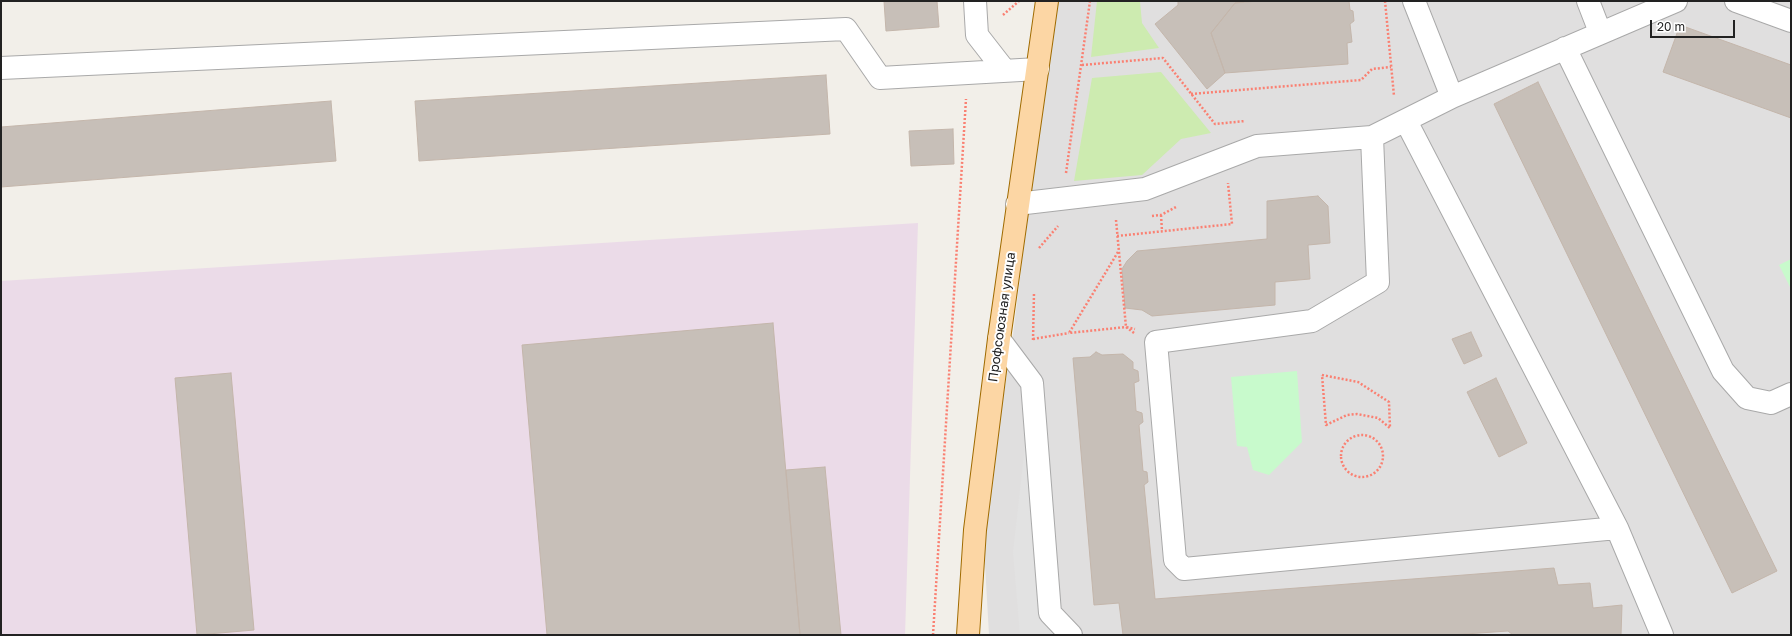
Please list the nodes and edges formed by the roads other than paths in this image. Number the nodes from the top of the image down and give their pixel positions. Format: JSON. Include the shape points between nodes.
{"nodes":[{"id":1,"x":975,"y":1,"type":"edge"},
{"id":2,"x":1047,"y":1,"type":"edge"},
{"id":3,"x":1414,"y":1,"type":"edge"},
{"id":4,"x":1588,"y":1,"type":"edge"},
{"id":5,"x":1676,"y":1,"type":"edge"},
{"id":6,"x":1736,"y":1,"type":"edge"},
{"id":7,"x":1791,"y":21,"type":"edge"},
{"id":8,"x":1600,"y":32,"type":"junction"},
{"id":9,"x":1565,"y":48,"type":"junction"},
{"id":10,"x":1,"y":68,"type":"edge"},
{"id":11,"x":1038,"y":69,"type":"junction"},
{"id":12,"x":1005,"y":71,"type":"junction"},
{"id":13,"x":1452,"y":97,"type":"junction"},
{"id":14,"x":1406,"y":121,"type":"junction"},
{"id":15,"x":1372,"y":137,"type":"junction"},
{"id":16,"x":1017,"y":204,"type":"junction"},
{"id":17,"x":999,"y":339,"type":"junction"},
{"id":18,"x":1791,"y":394,"type":"edge"},
{"id":19,"x":1617,"y":528,"type":"junction"},
{"id":20,"x":968,"y":635,"type":"edge"},
{"id":21,"x":1071,"y":635,"type":"edge"},
{"id":22,"x":1662,"y":635,"type":"edge"}],
"edges":[{"from":1,"to":12,"type":"lane","via":[[977,36]]},
{"from":2,"to":11,"type":"main road","name":"Профсоюзная улица"},
{"from":3,"to":13,"type":"lane"},
{"from":4,"to":8,"type":"lane"},
{"from":5,"to":8,"type":"lane"},
{"from":6,"to":7,"type":"lane"},
{"from":8,"to":9,"type":"lane"},
{"from":9,"to":13,"type":"lane"},
{"from":9,"to":18,"type":"lane","via":[[1723,371],[1747,398],[1771,403]]},
{"from":10,"to":12,"type":"lane","via":[[846,29],[880,78]]},
{"from":11,"to":12,"type":"lane"},
{"from":11,"to":16,"type":"main road","name":"Профсоюзная улица"},
{"from":13,"to":14,"type":"lane"},
{"from":14,"to":15,"type":"lane"},
{"from":14,"to":19,"type":"lane"},
{"from":15,"to":16,"type":"lane","via":[[1257,146],[1146,189]]},
{"from":15,"to":19,"type":"lane","via":[[1378,282],[1312,321],[1156,342],[1175,560],[1184,568]]},
{"from":16,"to":17,"type":"main road","name":"Профсоюзная улица"},
{"from":17,"to":20,"type":"main road","name":"Профсоюзная улица","via":[[975,530]]},
{"from":17,"to":21,"type":"lane","via":[[1032,383],[1050,613]]},
{"from":19,"to":22,"type":"lane"}]}
